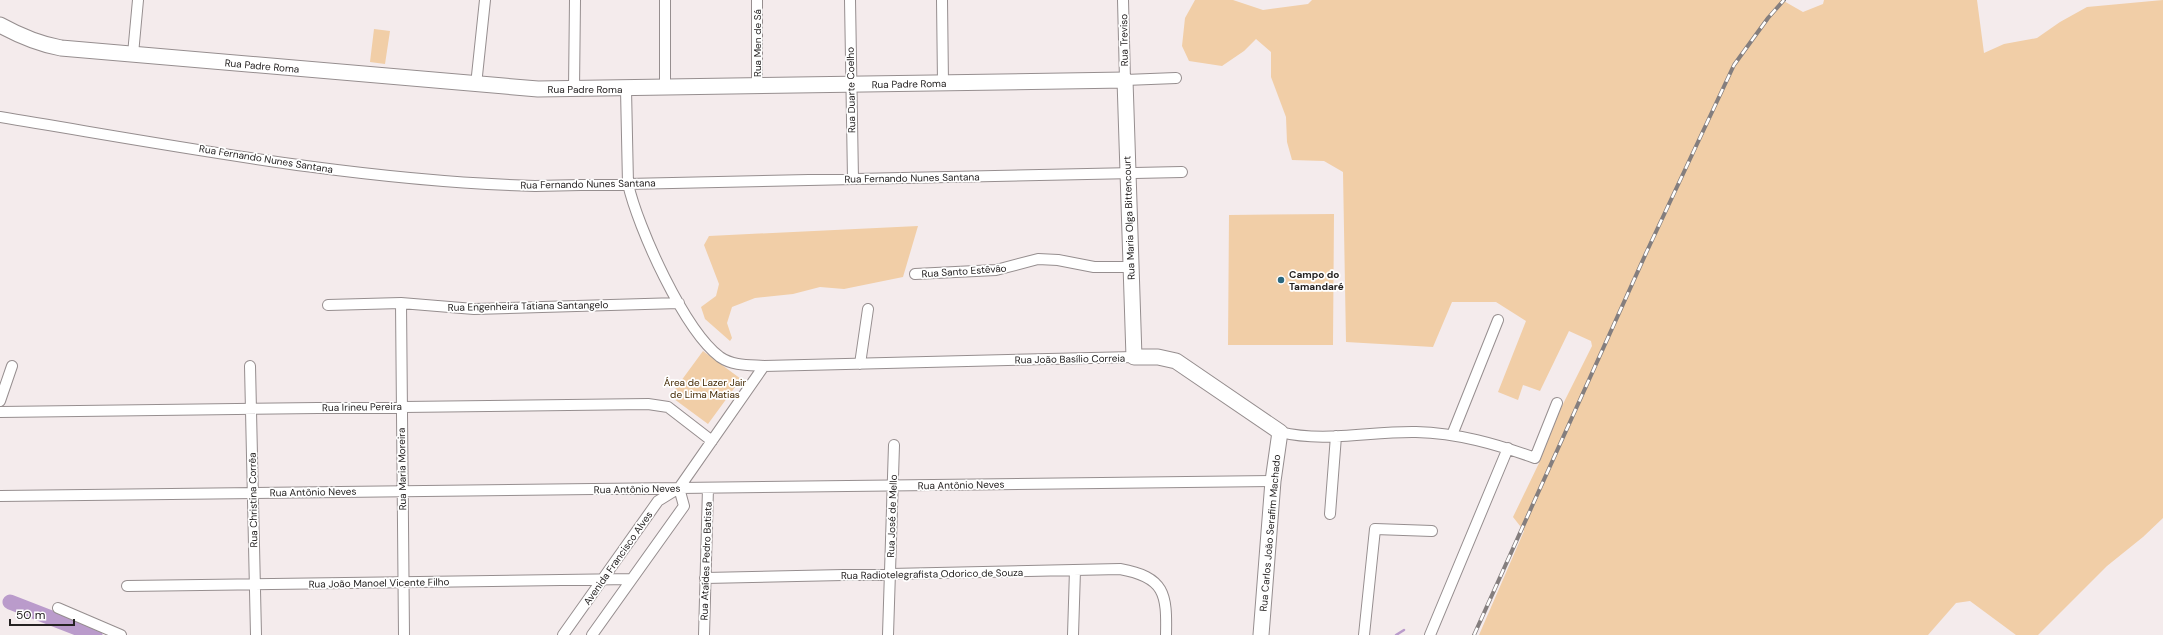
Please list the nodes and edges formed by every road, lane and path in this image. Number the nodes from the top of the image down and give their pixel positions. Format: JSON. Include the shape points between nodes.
{"nodes":[{"id":1,"x":138,"y":0,"type":"edge"},
{"id":2,"x":485,"y":0,"type":"edge"},
{"id":3,"x":575,"y":0,"type":"edge"},
{"id":4,"x":665,"y":0,"type":"edge"},
{"id":5,"x":757,"y":0,"type":"edge"},
{"id":6,"x":850,"y":0,"type":"edge"},
{"id":7,"x":942,"y":0,"type":"edge"},
{"id":8,"x":1123,"y":0,"type":"edge"},
{"id":9,"x":0,"y":25,"type":"edge"},
{"id":10,"x":132,"y":54,"type":"junction"},
{"id":11,"x":1176,"y":78,"type":"dead end"},
{"id":12,"x":1125,"y":80,"type":"junction"},
{"id":13,"x":943,"y":83,"type":"junction"},
{"id":14,"x":476,"y":85,"type":"junction"},
{"id":15,"x":851,"y":85,"type":"junction"},
{"id":16,"x":757,"y":86,"type":"junction"},
{"id":17,"x":666,"y":88,"type":"junction"},
{"id":18,"x":574,"y":89,"type":"junction"},
{"id":19,"x":626,"y":89,"type":"junction"},
{"id":20,"x":0,"y":118,"type":"edge"},
{"id":21,"x":1182,"y":172,"type":"dead end"},
{"id":22,"x":1127,"y":173,"type":"junction"},
{"id":23,"x":853,"y":179,"type":"junction"},
{"id":24,"x":628,"y":184,"type":"junction"},
{"id":25,"x":1130,"y":267,"type":"junction"},
{"id":26,"x":915,"y":274,"type":"dead end"},
{"id":27,"x":401,"y":303,"type":"junction"},
{"id":28,"x":679,"y":303,"type":"junction"},
{"id":29,"x":328,"y":305,"type":"dead end"},
{"id":30,"x":868,"y":310,"type":"dead end"},
{"id":31,"x":1498,"y":320,"type":"dead end"},
{"id":32,"x":1134,"y":357,"type":"junction"},
{"id":33,"x":860,"y":364,"type":"junction"},
{"id":34,"x":12,"y":366,"type":"dead end"},
{"id":35,"x":250,"y":366,"type":"dead end"},
{"id":36,"x":764,"y":366,"type":"junction"},
{"id":37,"x":0,"y":401,"type":"edge"},
{"id":38,"x":1557,"y":403,"type":"dead end"},
{"id":39,"x":402,"y":407,"type":"junction"},
{"id":40,"x":251,"y":409,"type":"junction"},
{"id":41,"x":0,"y":412,"type":"edge"},
{"id":42,"x":1280,"y":432,"type":"junction"},
{"id":43,"x":1452,"y":435,"type":"junction"},
{"id":44,"x":1336,"y":436,"type":"junction"},
{"id":45,"x":712,"y":441,"type":"junction"},
{"id":46,"x":894,"y":445,"type":"dead end"},
{"id":47,"x":1508,"y":448,"type":"junction"},
{"id":48,"x":1273,"y":481,"type":"junction"},
{"id":49,"x":893,"y":486,"type":"junction"},
{"id":50,"x":679,"y":488,"type":"junction"},
{"id":51,"x":708,"y":488,"type":"junction"},
{"id":52,"x":402,"y":491,"type":"junction"},
{"id":53,"x":253,"y":493,"type":"junction"},
{"id":54,"x":0,"y":496,"type":"edge"},
{"id":55,"x":1330,"y":514,"type":"dead end"},
{"id":56,"x":1432,"y":530,"type":"dead end"},
{"id":57,"x":1075,"y":570,"type":"junction"},
{"id":58,"x":890,"y":575,"type":"junction"},
{"id":59,"x":705,"y":578,"type":"junction"},
{"id":60,"x":631,"y":579,"type":"junction"},
{"id":61,"x":602,"y":580,"type":"junction"},
{"id":62,"x":403,"y":582,"type":"junction"},
{"id":63,"x":255,"y":584,"type":"junction"},
{"id":64,"x":127,"y":586,"type":"dead end"},
{"id":65,"x":58,"y":608,"type":"dead end"},
{"id":66,"x":121,"y":635,"type":"edge"},
{"id":67,"x":256,"y":635,"type":"edge"},
{"id":68,"x":404,"y":635,"type":"edge"},
{"id":69,"x":563,"y":635,"type":"edge"},
{"id":70,"x":592,"y":635,"type":"edge"},
{"id":71,"x":704,"y":635,"type":"edge"},
{"id":72,"x":888,"y":635,"type":"edge"},
{"id":73,"x":1073,"y":635,"type":"edge"},
{"id":74,"x":1166,"y":635,"type":"edge"},
{"id":75,"x":1261,"y":635,"type":"edge"},
{"id":76,"x":1364,"y":635,"type":"edge"},
{"id":77,"x":1430,"y":635,"type":"edge"}],
"edges":[{"from":1,"to":10,"type":"street"},
{"from":2,"to":14,"type":"street"},
{"from":3,"to":18,"type":"street"},
{"from":4,"to":17,"type":"street"},
{"from":5,"to":16,"type":"street","name":"Rua Men de Sá"},
{"from":6,"to":15,"type":"street","name":"Rua Duarte Coelho"},
{"from":7,"to":13,"type":"street"},
{"from":8,"to":12,"type":"street","name":"Rua Treviso"},
{"from":9,"to":10,"type":"street","name":"Rua Padre Roma","via":[[43,45]]},
{"from":10,"to":14,"type":"street","name":"Rua Padre Roma"},
{"from":11,"to":12,"type":"street","name":"Rua Padre Roma"},
{"from":12,"to":13,"type":"street","name":"Rua Padre Roma"},
{"from":12,"to":22,"type":"street","name":"Rua Maria Olga Bittencourt"},
{"from":13,"to":15,"type":"street","name":"Rua Padre Roma"},
{"from":14,"to":18,"type":"street","name":"Rua Padre Roma"},
{"from":15,"to":16,"type":"street","name":"Rua Padre Roma"},
{"from":15,"to":23,"type":"street","name":"Rua Duarte Coelho"},
{"from":16,"to":17,"type":"street","name":"Rua Padre Roma"},
{"from":17,"to":19,"type":"street","name":"Rua Padre Roma"},
{"from":18,"to":19,"type":"street","name":"Rua Padre Roma"},
{"from":19,"to":24,"type":"street","name":"Rua João Basílio Correia"},
{"from":20,"to":24,"type":"street","name":"Rua Fernando Nunes Santana","via":[[384,176],[535,186]]},
{"from":21,"to":22,"type":"street","name":"Rua Fernando Nunes Santana"},
{"from":22,"to":23,"type":"street","name":"Rua Fernando Nunes Santana"},
{"from":22,"to":25,"type":"street","name":"Rua Maria Olga Bittencourt"},
{"from":23,"to":24,"type":"street","name":"Rua Fernando Nunes Santana"},
{"from":24,"to":28,"type":"street","name":"Rua João Basílio Correia","via":[[647,239]]},
{"from":25,"to":26,"type":"street","name":"Rua Santo Estêvão","via":[[1094,267],[1038,259],[996,270]]},
{"from":25,"to":32,"type":"street","name":"Rua Maria Olga Bittencourt"},
{"from":27,"to":28,"type":"street","name":"Rua Engenheira Tatiana Santangelo","via":[[474,309]]},
{"from":27,"to":29,"type":"street","name":"Rua Engenheira Tatiana Santangelo"},
{"from":27,"to":39,"type":"street","name":"Rua Maria Moreira"},
{"from":28,"to":36,"type":"street","name":"Rua João Basílio Correia","via":[[699,334],[721,357],[738,364]]},
{"from":30,"to":33,"type":"street"},
{"from":31,"to":43,"type":"street"},
{"from":32,"to":33,"type":"street","name":"Rua João Basílio Correia"},
{"from":32,"to":42,"type":"street","name":"Rua João Basílio Correia","via":[[1158,357],[1181,364]]},
{"from":33,"to":36,"type":"street","name":"Rua João Basílio Correia"},
{"from":34,"to":37,"type":"street"},
{"from":35,"to":40,"type":"street","name":"Rua Christina Corrêa"},
{"from":36,"to":45,"type":"street","name":"Avenida Francisco Alves"},
{"from":38,"to":47,"type":"street","name":"Rua João Basílio Correia","via":[[1535,458]]},
{"from":39,"to":40,"type":"street","name":"Rua Irineu Pereira"},
{"from":39,"to":45,"type":"street","name":"Rua Irineu Pereira","via":[[660,404],[676,412]]},
{"from":39,"to":52,"type":"street","name":"Rua Maria Moreira"},
{"from":40,"to":41,"type":"street","name":"Rua Irineu Pereira"},
{"from":40,"to":53,"type":"street","name":"Rua Christina Corrêa"},
{"from":42,"to":44,"type":"street","name":"Rua João Basílio Correia","via":[[1306,436]]},
{"from":42,"to":48,"type":"street","name":"Rua Carlos João Serafim Machado"},
{"from":43,"to":44,"type":"street","name":"Rua João Basílio Correia","via":[[1416,432]]},
{"from":43,"to":47,"type":"street","name":"Rua João Basílio Correia"},
{"from":44,"to":55,"type":"street"},
{"from":45,"to":50,"type":"street","name":"Avenida Francisco Alves"},
{"from":46,"to":49,"type":"street","name":"Rua José de Mello"},
{"from":47,"to":77,"type":"street"},
{"from":48,"to":49,"type":"street","name":"Rua Antônio Neves"},
{"from":48,"to":75,"type":"street","name":"Rua Carlos João Serafim Machado"},
{"from":49,"to":51,"type":"street","name":"Rua Antônio Neves"},
{"from":49,"to":58,"type":"street","name":"Rua José de Mello"},
{"from":50,"to":51,"type":"street","name":"Rua Antônio Neves"},
{"from":50,"to":52,"type":"street","name":"Rua Antônio Neves"},
{"from":50,"to":60,"type":"street","via":[[684,506]]},
{"from":50,"to":61,"type":"street","name":"Avenida Francisco Alves","via":[[658,501]]},
{"from":51,"to":59,"type":"street","name":"Rua Ataídes Pedro Batista"},
{"from":52,"to":53,"type":"street","name":"Rua Antônio Neves"},
{"from":52,"to":62,"type":"street","name":"Rua Maria Moreira"},
{"from":53,"to":54,"type":"street","name":"Rua Antônio Neves"},
{"from":53,"to":63,"type":"street","name":"Rua Christina Corrêa"},
{"from":56,"to":76,"type":"street","via":[[1375,529]]},
{"from":57,"to":58,"type":"street","name":"Rua Radiotelegrafista Odorico de Souza"},
{"from":57,"to":73,"type":"street"},
{"from":57,"to":74,"type":"street","name":"Rua Radiotelegrafista Odorico de Souza","via":[[1120,569],[1139,573],[1155,582],[1167,608]]},
{"from":58,"to":59,"type":"street","name":"Rua Radiotelegrafista Odorico de Souza"},
{"from":58,"to":72,"type":"street","name":"Rua José de Mello"},
{"from":59,"to":71,"type":"street","name":"Rua Ataídes Pedro Batista"},
{"from":60,"to":61,"type":"street","name":"Rua João Manoel Vicente Filho"},
{"from":60,"to":70,"type":"street"},
{"from":61,"to":62,"type":"street","name":"Rua João Manoel Vicente Filho"},
{"from":61,"to":69,"type":"street","name":"Avenida Francisco Alves"},
{"from":62,"to":63,"type":"street","name":"Rua João Manoel Vicente Filho"},
{"from":62,"to":68,"type":"street","name":"Rua Maria Moreira"},
{"from":63,"to":64,"type":"street","name":"Rua João Manoel Vicente Filho"},
{"from":63,"to":67,"type":"street","name":"Rua Christina Corrêa"},
{"from":65,"to":66,"type":"street"}]}
